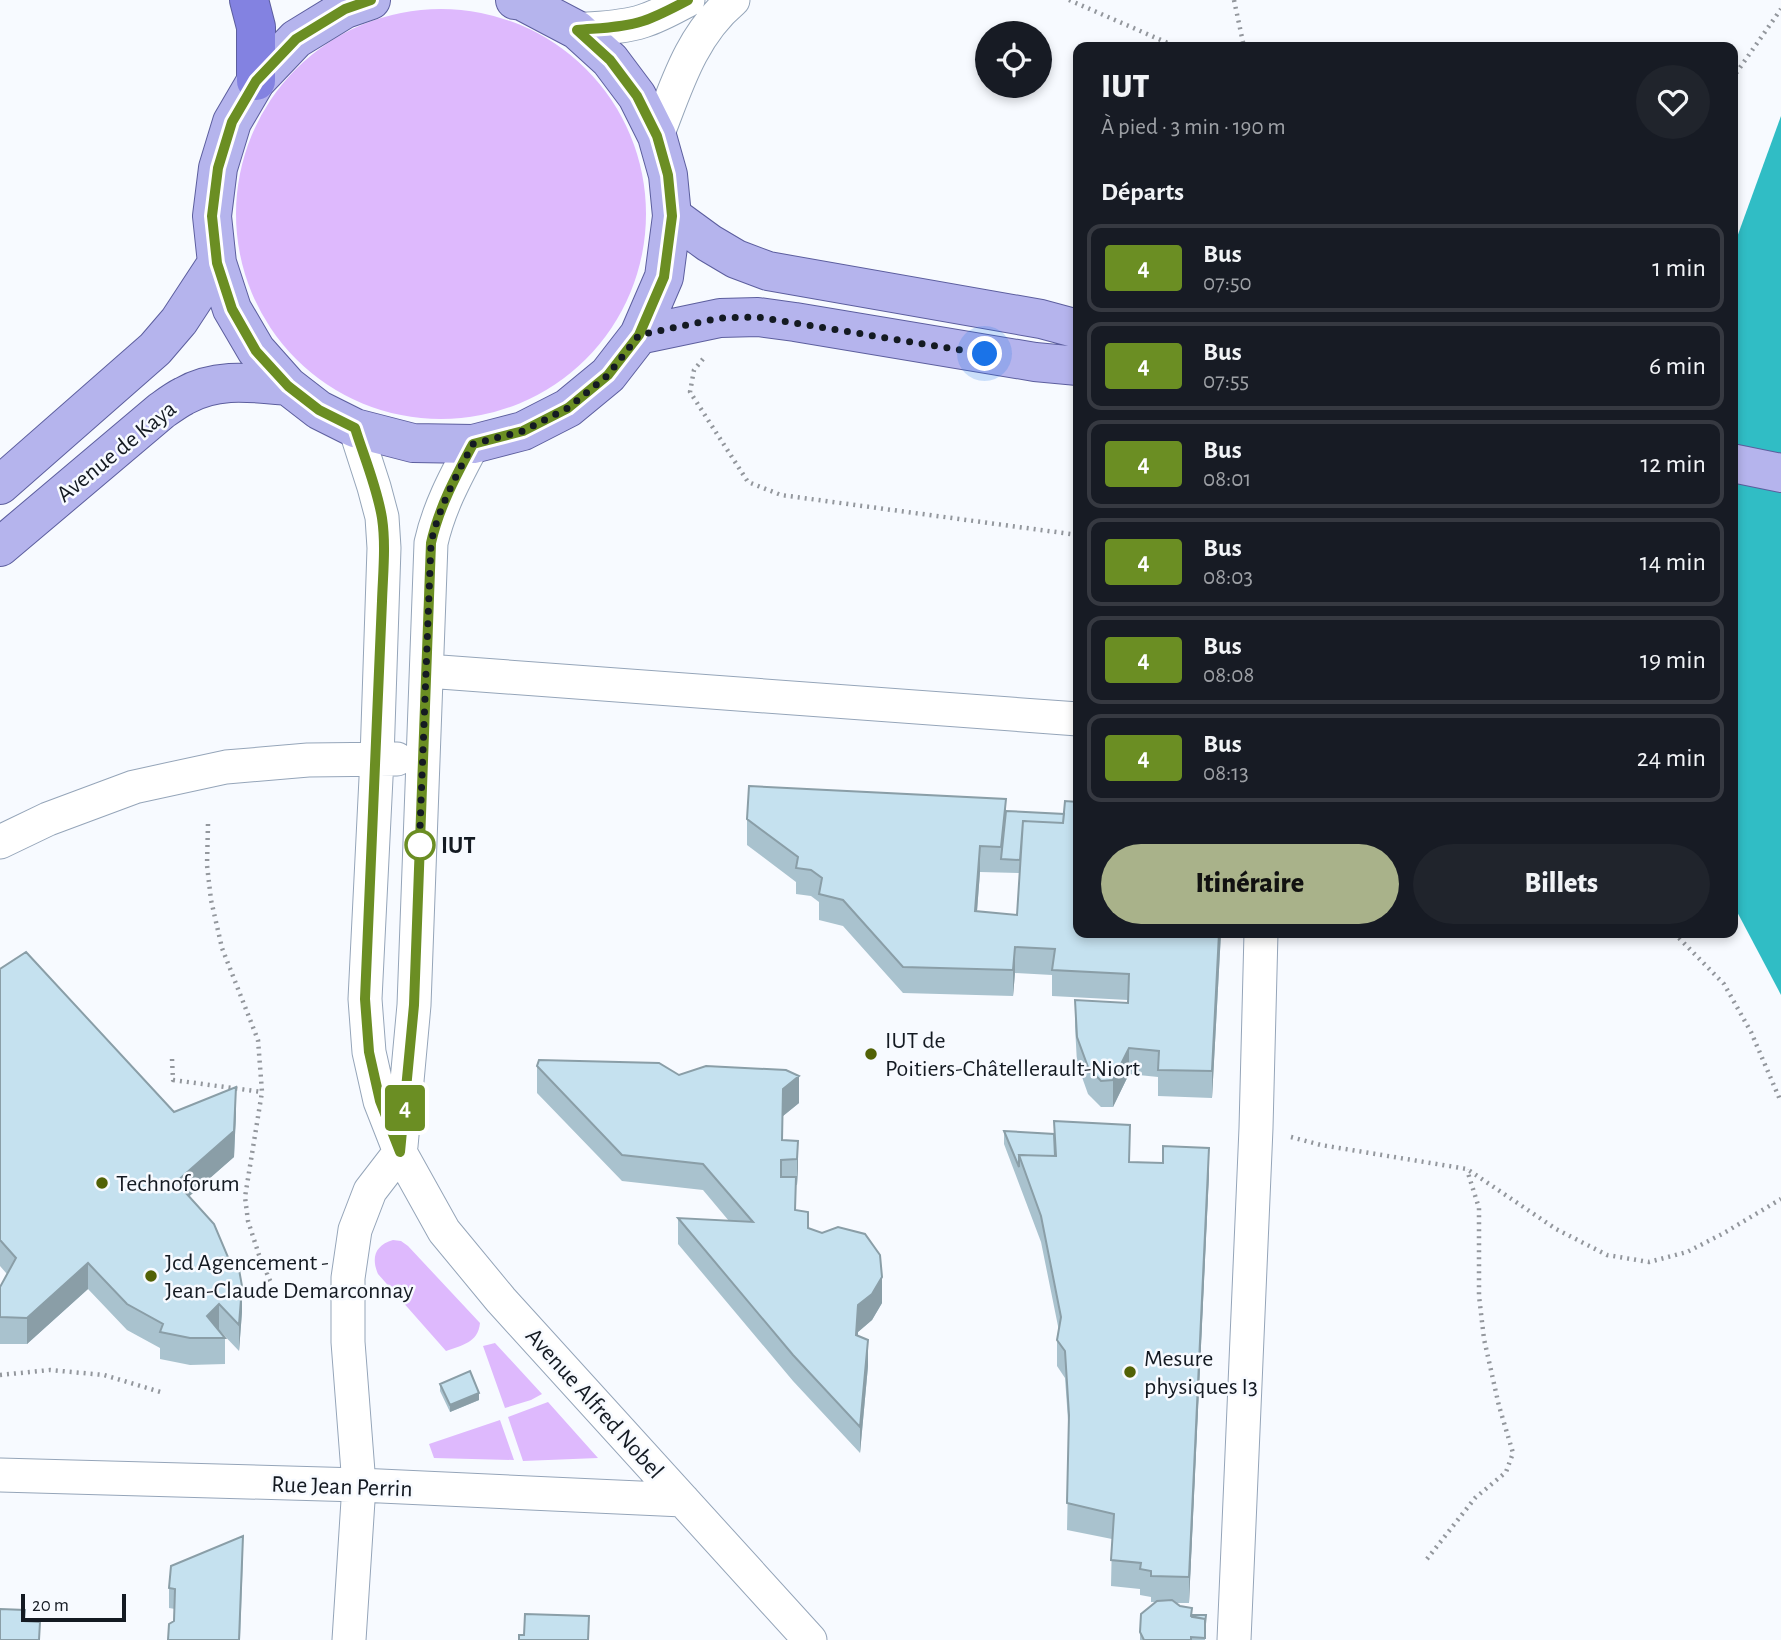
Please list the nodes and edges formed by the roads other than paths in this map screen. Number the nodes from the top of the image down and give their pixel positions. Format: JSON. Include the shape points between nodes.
{"nodes":[{"id":1,"x":248,"y":0,"type":"edge"},
{"id":2,"x":371,"y":0,"type":"edge"},
{"id":3,"x":515,"y":0,"type":"edge"},
{"id":4,"x":688,"y":0,"type":"edge"},
{"id":5,"x":733,"y":0,"type":"edge"},
{"id":6,"x":577,"y":30,"type":"junction"},
{"id":7,"x":256,"y":81,"type":"junction"},
{"id":8,"x":657,"y":136,"type":"junction"},
{"id":9,"x":672,"y":216,"type":"junction"},
{"id":10,"x":217,"y":263,"type":"junction"},
{"id":11,"x":1073,"y":328,"type":"edge"},
{"id":12,"x":639,"y":335,"type":"junction"},
{"id":13,"x":1073,"y":366,"type":"edge"},
{"id":14,"x":288,"y":386,"type":"junction"},
{"id":15,"x":355,"y":428,"type":"junction"},
{"id":16,"x":473,"y":444,"type":"junction"},
{"id":17,"x":1738,"y":464,"type":"edge"},
{"id":18,"x":1781,"y":473,"type":"edge"},
{"id":19,"x":0,"y":485,"type":"edge"},
{"id":20,"x":0,"y":547,"type":"edge"},
{"id":21,"x":427,"y":671,"type":"junction"},
{"id":22,"x":1073,"y":719,"type":"edge"},
{"id":23,"x":376,"y":758,"type":"junction"},
{"id":24,"x":423,"y":760,"type":"junction"},
{"id":25,"x":0,"y":842,"type":"edge"},
{"id":26,"x":1261,"y":938,"type":"edge"},
{"id":27,"x":400,"y":1152,"type":"junction"},
{"id":28,"x":0,"y":1475,"type":"edge"},
{"id":29,"x":359,"y":1485,"type":"junction"},
{"id":30,"x":683,"y":1500,"type":"junction"},
{"id":31,"x":349,"y":1640,"type":"edge"},
{"id":32,"x":810,"y":1640,"type":"edge"},
{"id":33,"x":1234,"y":1640,"type":"edge"}],
"edges":[{"from":1,"to":7,"type":"highway","via":[[256,27]]},
{"from":2,"to":7,"type":"main road","via":[[345,9],[296,39]]},
{"from":3,"to":6,"type":"main road"},
{"from":4,"to":6,"type":"street","via":[[640,22]]},
{"from":5,"to":8,"type":"street","via":[[702,33],[689,56]]},
{"from":6,"to":8,"type":"main road","via":[[610,60],[637,96]]},
{"from":7,"to":10,"type":"main road","via":[[232,122],[218,168],[212,216]]},
{"from":8,"to":9,"type":"main road","via":[[668,175]]},
{"from":9,"to":11,"type":"main road","via":[[736,259],[768,271]]},
{"from":9,"to":12,"type":"main road","via":[[664,277]]},
{"from":10,"to":14,"type":"main road","via":[[232,309],[256,351]]},
{"from":10,"to":19,"type":"main road","name":"Avenue de Kaya","via":[[155,349]]},
{"from":12,"to":13,"type":"main road","via":[[720,318],[758,317]]},
{"from":12,"to":16,"type":"main road","via":[[608,375],[568,408],[523,431]]},
{"from":14,"to":15,"type":"main road","via":[[319,410]]},
{"from":14,"to":20,"type":"main road","name":"Avenue de Kaya","via":[[240,381],[186,394]]},
{"from":15,"to":16,"type":"main road","via":[[413,443]]},
{"from":15,"to":23,"type":"street","name":"Avenue Alfred Nobel","via":[[382,517],[384,548]]},
{"from":16,"to":21,"type":"street","via":[[445,498],[431,543]]},
{"from":17,"to":18,"type":"main road"},
{"from":21,"to":22,"type":"street"},
{"from":21,"to":24,"type":"street"},
{"from":23,"to":24,"type":"street"},
{"from":23,"to":25,"type":"street","via":[[226,767],[134,787]]},
{"from":23,"to":27,"type":"street","name":"Avenue Alfred Nobel","via":[[365,999],[369,1052],[380,1101]]},
{"from":24,"to":27,"type":"street","via":[[414,1005]]},
{"from":26,"to":33,"type":"street"},
{"from":27,"to":29,"type":"street","via":[[370,1191],[355,1230],[348,1278]]},
{"from":27,"to":30,"type":"street","name":"Avenue Alfred Nobel","via":[[444,1231]]},
{"from":28,"to":29,"type":"street","name":"Rue Jean Perrin"},
{"from":29,"to":30,"type":"street","name":"Rue Jean Perrin"},
{"from":29,"to":31,"type":"street"},
{"from":30,"to":32,"type":"street","name":"Avenue Alfred Nobel"}]}
